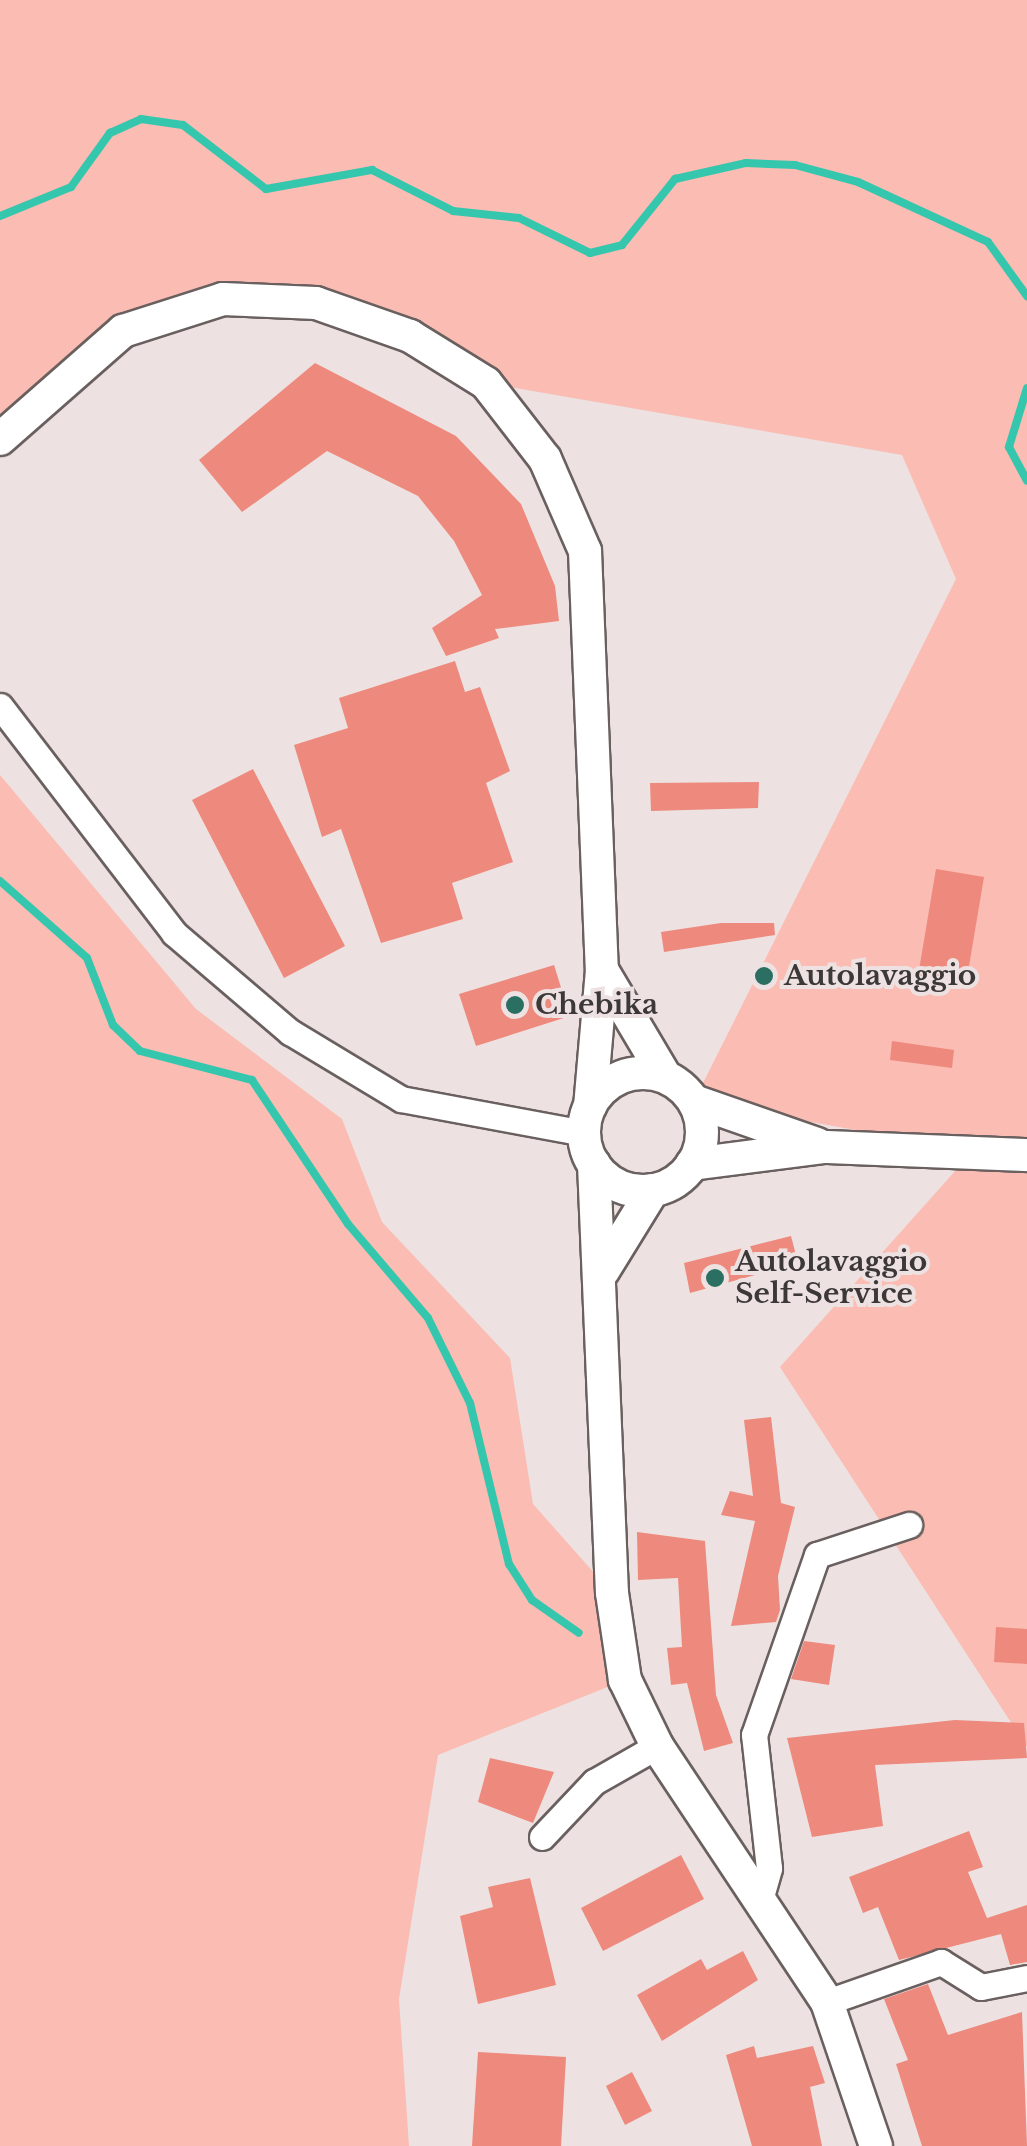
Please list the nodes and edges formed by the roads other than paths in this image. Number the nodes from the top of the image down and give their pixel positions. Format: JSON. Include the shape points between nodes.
{"nodes":[{"id":1,"x":0,"y":439,"type":"edge"},
{"id":2,"x":0,"y":706,"type":"edge"},
{"id":3,"x":602,"y":970,"type":"junction"},
{"id":4,"x":664,"y":1076,"type":"junction"},
{"id":5,"x":694,"y":1102,"type":"junction"},
{"id":6,"x":589,"y":1134,"type":"junction"},
{"id":7,"x":824,"y":1146,"type":"junction"},
{"id":8,"x":1027,"y":1154,"type":"edge"},
{"id":9,"x":692,"y":1164,"type":"junction"},
{"id":10,"x":653,"y":1190,"type":"junction"},
{"id":11,"x":602,"y":1270,"type":"junction"},
{"id":12,"x":908,"y":1525,"type":"dead end"},
{"id":13,"x":656,"y":1746,"type":"junction"},
{"id":14,"x":542,"y":1837,"type":"dead end"},
{"id":15,"x":760,"y":1900,"type":"junction"},
{"id":16,"x":1027,"y":1978,"type":"edge"},
{"id":17,"x":827,"y":2002,"type":"junction"},
{"id":18,"x":876,"y":2146,"type":"edge"}],
"edges":[{"from":1,"to":3,"type":"main road","via":[[123,331],[223,300],[316,303],[410,336],[486,383],[545,459],[585,551]]},
{"from":2,"to":6,"type":"street","via":[[174,932],[290,1032],[402,1099]]},
{"from":3,"to":4,"type":"main road"},
{"from":3,"to":6,"type":"main road"},
{"from":4,"to":5,"type":"main road"},
{"from":4,"to":6,"type":"main road","via":[[630,1073]]},
{"from":5,"to":7,"type":"main road"},
{"from":5,"to":9,"type":"main road","via":[[701,1140]]},
{"from":6,"to":10,"type":"main road","via":[[620,1186]]},
{"from":6,"to":11,"type":"main road"},
{"from":7,"to":8,"type":"main road"},
{"from":7,"to":9,"type":"main road"},
{"from":9,"to":10,"type":"main road"},
{"from":10,"to":11,"type":"main road"},
{"from":11,"to":13,"type":"main road","via":[[612,1593],[625,1680]]},
{"from":12,"to":15,"type":"street","via":[[817,1555],[754,1734],[769,1868]]},
{"from":13,"to":14,"type":"street","via":[[594,1782]]},
{"from":13,"to":15,"type":"main road"},
{"from":15,"to":17,"type":"main road"},
{"from":16,"to":17,"type":"street","via":[[971,1984],[940,1962]]},
{"from":17,"to":18,"type":"main road"}]}
